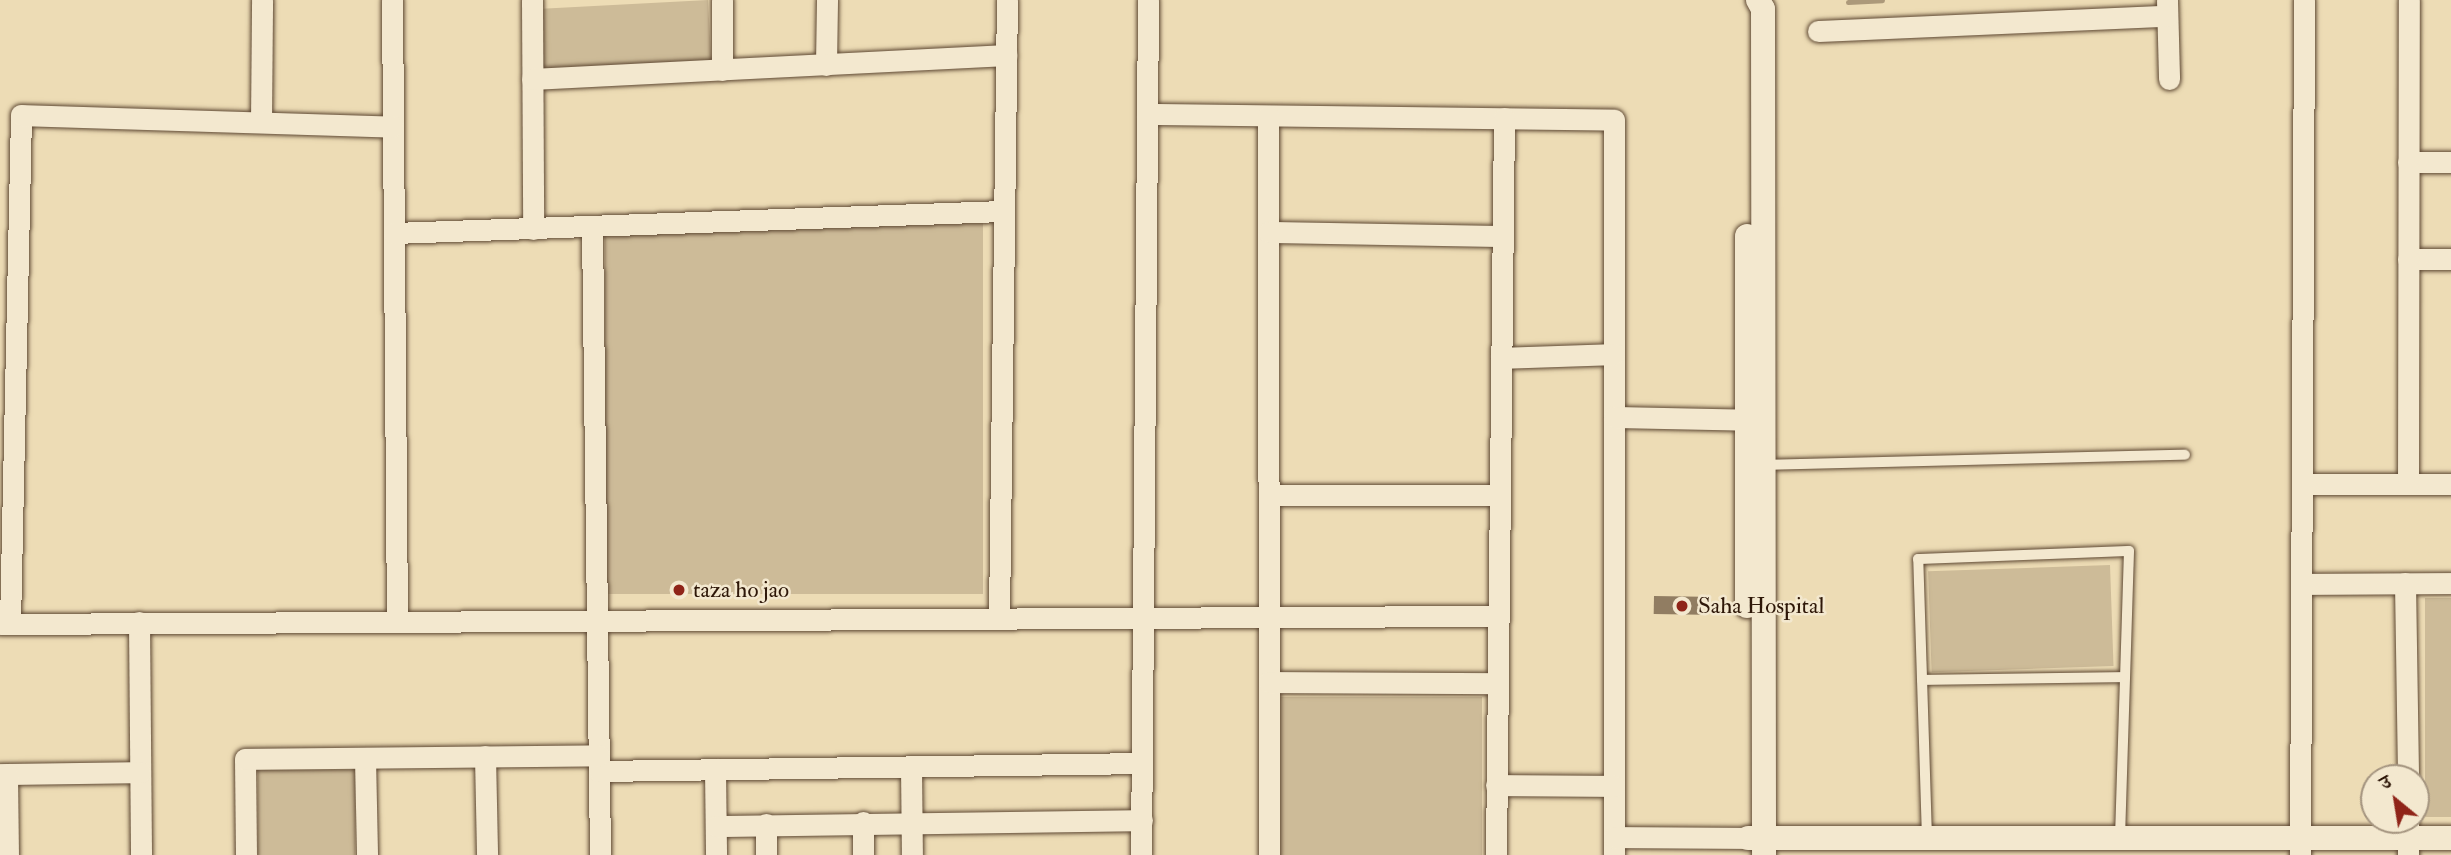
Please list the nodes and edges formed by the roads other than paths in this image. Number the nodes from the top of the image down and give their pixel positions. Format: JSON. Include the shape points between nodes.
{"nodes":[{"id":1,"x":262,"y":0,"type":"edge"},
{"id":2,"x":392,"y":0,"type":"edge"},
{"id":3,"x":532,"y":0,"type":"edge"},
{"id":4,"x":722,"y":0,"type":"edge"},
{"id":5,"x":827,"y":0,"type":"edge"},
{"id":6,"x":1007,"y":0,"type":"edge"},
{"id":7,"x":1148,"y":0,"type":"edge"},
{"id":8,"x":1746,"y":0,"type":"edge"},
{"id":9,"x":1758,"y":0,"type":"edge"},
{"id":10,"x":2304,"y":0,"type":"edge"},
{"id":11,"x":2409,"y":0,"type":"edge"},
{"id":12,"x":2167,"y":8,"type":"edge"},
{"id":13,"x":1818,"y":31,"type":"dead end"},
{"id":14,"x":1006,"y":55,"type":"junction"},
{"id":15,"x":826,"y":65,"type":"junction"},
{"id":16,"x":722,"y":70,"type":"junction"},
{"id":17,"x":532,"y":79,"type":"junction"},
{"id":18,"x":2169,"y":79,"type":"dead end"},
{"id":19,"x":1147,"y":114,"type":"junction"},
{"id":20,"x":1268,"y":116,"type":"junction"},
{"id":21,"x":1503,"y":118,"type":"junction"},
{"id":22,"x":261,"y":122,"type":"junction"},
{"id":23,"x":393,"y":127,"type":"junction"},
{"id":24,"x":2408,"y":162,"type":"junction"},
{"id":25,"x":2451,"y":162,"type":"edge"},
{"id":26,"x":1004,"y":211,"type":"junction"},
{"id":27,"x":592,"y":228,"type":"junction"},
{"id":28,"x":533,"y":229,"type":"junction"},
{"id":29,"x":394,"y":233,"type":"junction"},
{"id":30,"x":1269,"y":233,"type":"junction"},
{"id":31,"x":1502,"y":236,"type":"junction"},
{"id":32,"x":2408,"y":259,"type":"junction"},
{"id":33,"x":2451,"y":259,"type":"edge"},
{"id":34,"x":1614,"y":354,"type":"junction"},
{"id":35,"x":1501,"y":358,"type":"junction"},
{"id":36,"x":1614,"y":417,"type":"junction"},
{"id":37,"x":1756,"y":420,"type":"junction"},
{"id":38,"x":2185,"y":455,"type":"dead end"},
{"id":39,"x":1765,"y":465,"type":"junction"},
{"id":40,"x":2302,"y":484,"type":"junction"},
{"id":41,"x":2408,"y":484,"type":"junction"},
{"id":42,"x":2451,"y":484,"type":"edge"},
{"id":43,"x":1269,"y":495,"type":"junction"},
{"id":44,"x":1500,"y":495,"type":"junction"},
{"id":45,"x":2405,"y":583,"type":"junction"},
{"id":46,"x":2451,"y":583,"type":"edge"},
{"id":47,"x":2301,"y":584,"type":"junction"},
{"id":48,"x":1143,"y":615,"type":"junction"},
{"id":49,"x":1270,"y":615,"type":"junction"},
{"id":50,"x":1498,"y":615,"type":"junction"},
{"id":51,"x":999,"y":616,"type":"junction"},
{"id":52,"x":597,"y":619,"type":"junction"},
{"id":53,"x":397,"y":620,"type":"junction"},
{"id":54,"x":139,"y":622,"type":"junction"},
{"id":55,"x":5,"y":624,"type":"edge"},
{"id":56,"x":2125,"y":677,"type":"junction"},
{"id":57,"x":1922,"y":680,"type":"junction"},
{"id":58,"x":1269,"y":682,"type":"junction"},
{"id":59,"x":1497,"y":683,"type":"junction"},
{"id":60,"x":485,"y":756,"type":"junction"},
{"id":61,"x":366,"y":758,"type":"junction"},
{"id":62,"x":599,"y":763,"type":"junction"},
{"id":63,"x":1142,"y":763,"type":"junction"},
{"id":64,"x":2408,"y":764,"type":"edge"},
{"id":65,"x":911,"y":766,"type":"junction"},
{"id":66,"x":715,"y":769,"type":"junction"},
{"id":67,"x":140,"y":772,"type":"junction"},
{"id":68,"x":3,"y":774,"type":"edge"},
{"id":69,"x":1496,"y":785,"type":"junction"},
{"id":70,"x":1614,"y":786,"type":"junction"},
{"id":71,"x":1142,"y":820,"type":"junction"},
{"id":72,"x":911,"y":821,"type":"junction"},
{"id":73,"x":863,"y":822,"type":"junction"},
{"id":74,"x":766,"y":824,"type":"junction"},
{"id":75,"x":716,"y":826,"type":"junction"},
{"id":76,"x":1927,"y":838,"type":"junction"},
{"id":77,"x":2120,"y":838,"type":"junction"},
{"id":78,"x":2408,"y":838,"type":"edge"},
{"id":79,"x":2451,"y":838,"type":"edge"},
{"id":80,"x":1614,"y":846,"type":"edge"},
{"id":81,"x":1756,"y":847,"type":"edge"},
{"id":82,"x":2300,"y":847,"type":"edge"},
{"id":83,"x":8,"y":855,"type":"edge"},
{"id":84,"x":141,"y":855,"type":"edge"},
{"id":85,"x":246,"y":855,"type":"edge"},
{"id":86,"x":367,"y":855,"type":"edge"},
{"id":87,"x":487,"y":855,"type":"edge"},
{"id":88,"x":600,"y":855,"type":"edge"},
{"id":89,"x":716,"y":855,"type":"edge"},
{"id":90,"x":766,"y":855,"type":"edge"},
{"id":91,"x":863,"y":855,"type":"edge"},
{"id":92,"x":912,"y":855,"type":"edge"},
{"id":93,"x":1141,"y":855,"type":"edge"},
{"id":94,"x":1269,"y":855,"type":"edge"},
{"id":95,"x":1496,"y":855,"type":"edge"}],
"edges":[{"from":1,"to":22,"type":"street"},
{"from":2,"to":23,"type":"street"},
{"from":3,"to":17,"type":"street"},
{"from":4,"to":16,"type":"street"},
{"from":5,"to":15,"type":"street"},
{"from":6,"to":14,"type":"street"},
{"from":7,"to":19,"type":"street"},
{"from":8,"to":37,"type":"street"},
{"from":9,"to":37,"type":"street","via":[[1763,9]]},
{"from":10,"to":40,"type":"street"},
{"from":11,"to":24,"type":"street"},
{"from":12,"to":13,"type":"street"},
{"from":12,"to":18,"type":"street"},
{"from":14,"to":15,"type":"street"},
{"from":14,"to":26,"type":"street"},
{"from":15,"to":16,"type":"street"},
{"from":16,"to":17,"type":"street"},
{"from":17,"to":28,"type":"street"},
{"from":19,"to":20,"type":"street"},
{"from":19,"to":48,"type":"street"},
{"from":20,"to":21,"type":"street"},
{"from":20,"to":30,"type":"street"},
{"from":21,"to":31,"type":"street"},
{"from":21,"to":34,"type":"street","via":[[1614,120]]},
{"from":22,"to":23,"type":"street"},
{"from":22,"to":55,"type":"street","via":[[20,115]]},
{"from":23,"to":29,"type":"street"},
{"from":24,"to":25,"type":"street"},
{"from":24,"to":32,"type":"street"},
{"from":26,"to":27,"type":"street"},
{"from":26,"to":51,"type":"street"},
{"from":27,"to":28,"type":"street"},
{"from":27,"to":52,"type":"street"},
{"from":28,"to":29,"type":"street"},
{"from":29,"to":53,"type":"street"},
{"from":30,"to":31,"type":"street"},
{"from":30,"to":43,"type":"street"},
{"from":31,"to":35,"type":"street"},
{"from":32,"to":33,"type":"street"},
{"from":32,"to":41,"type":"street"},
{"from":34,"to":35,"type":"street"},
{"from":34,"to":36,"type":"street"},
{"from":35,"to":44,"type":"street"},
{"from":36,"to":37,"type":"street"},
{"from":36,"to":70,"type":"street"},
{"from":37,"to":39,"type":"street"},
{"from":37,"to":81,"type":"street"},
{"from":38,"to":39,"type":"lane"},
{"from":39,"to":81,"type":"street"},
{"from":40,"to":41,"type":"street"},
{"from":40,"to":47,"type":"street"},
{"from":41,"to":42,"type":"street"},
{"from":43,"to":44,"type":"street"},
{"from":43,"to":49,"type":"street"},
{"from":44,"to":50,"type":"street"},
{"from":45,"to":46,"type":"street"},
{"from":45,"to":47,"type":"street"},
{"from":45,"to":64,"type":"street"},
{"from":47,"to":82,"type":"street"},
{"from":48,"to":49,"type":"street"},
{"from":48,"to":51,"type":"street"},
{"from":48,"to":63,"type":"street"},
{"from":49,"to":50,"type":"street"},
{"from":49,"to":58,"type":"street"},
{"from":50,"to":59,"type":"street"},
{"from":51,"to":52,"type":"street"},
{"from":52,"to":53,"type":"street"},
{"from":52,"to":62,"type":"street"},
{"from":53,"to":54,"type":"street"},
{"from":54,"to":55,"type":"street"},
{"from":54,"to":67,"type":"street"},
{"from":56,"to":57,"type":"lane"},
{"from":56,"to":57,"type":"lane","via":[[2129,551],[1918,559]]},
{"from":56,"to":77,"type":"lane"},
{"from":57,"to":76,"type":"lane"},
{"from":58,"to":59,"type":"street"},
{"from":58,"to":94,"type":"street"},
{"from":59,"to":69,"type":"street"},
{"from":60,"to":61,"type":"street"},
{"from":60,"to":62,"type":"street"},
{"from":60,"to":87,"type":"street"},
{"from":61,"to":85,"type":"street","via":[[245,758]]},
{"from":61,"to":86,"type":"street"},
{"from":62,"to":66,"type":"street"},
{"from":62,"to":88,"type":"street"},
{"from":63,"to":65,"type":"street"},
{"from":63,"to":71,"type":"street"},
{"from":65,"to":66,"type":"street"},
{"from":65,"to":72,"type":"street"},
{"from":66,"to":75,"type":"street"},
{"from":67,"to":68,"type":"street"},
{"from":67,"to":84,"type":"street"},
{"from":68,"to":83,"type":"street"},
{"from":69,"to":70,"type":"street"},
{"from":69,"to":95,"type":"street"},
{"from":70,"to":80,"type":"street"},
{"from":71,"to":72,"type":"street"},
{"from":71,"to":93,"type":"street"},
{"from":72,"to":73,"type":"street"},
{"from":72,"to":92,"type":"street"},
{"from":73,"to":74,"type":"street"},
{"from":73,"to":91,"type":"street"},
{"from":74,"to":75,"type":"street"},
{"from":74,"to":90,"type":"street"},
{"from":75,"to":89,"type":"street"},
{"from":76,"to":77,"type":"street"},
{"from":76,"to":81,"type":"street"},
{"from":77,"to":82,"type":"street"},
{"from":78,"to":79,"type":"street"},
{"from":78,"to":82,"type":"street"},
{"from":80,"to":81,"type":"street"}]}
